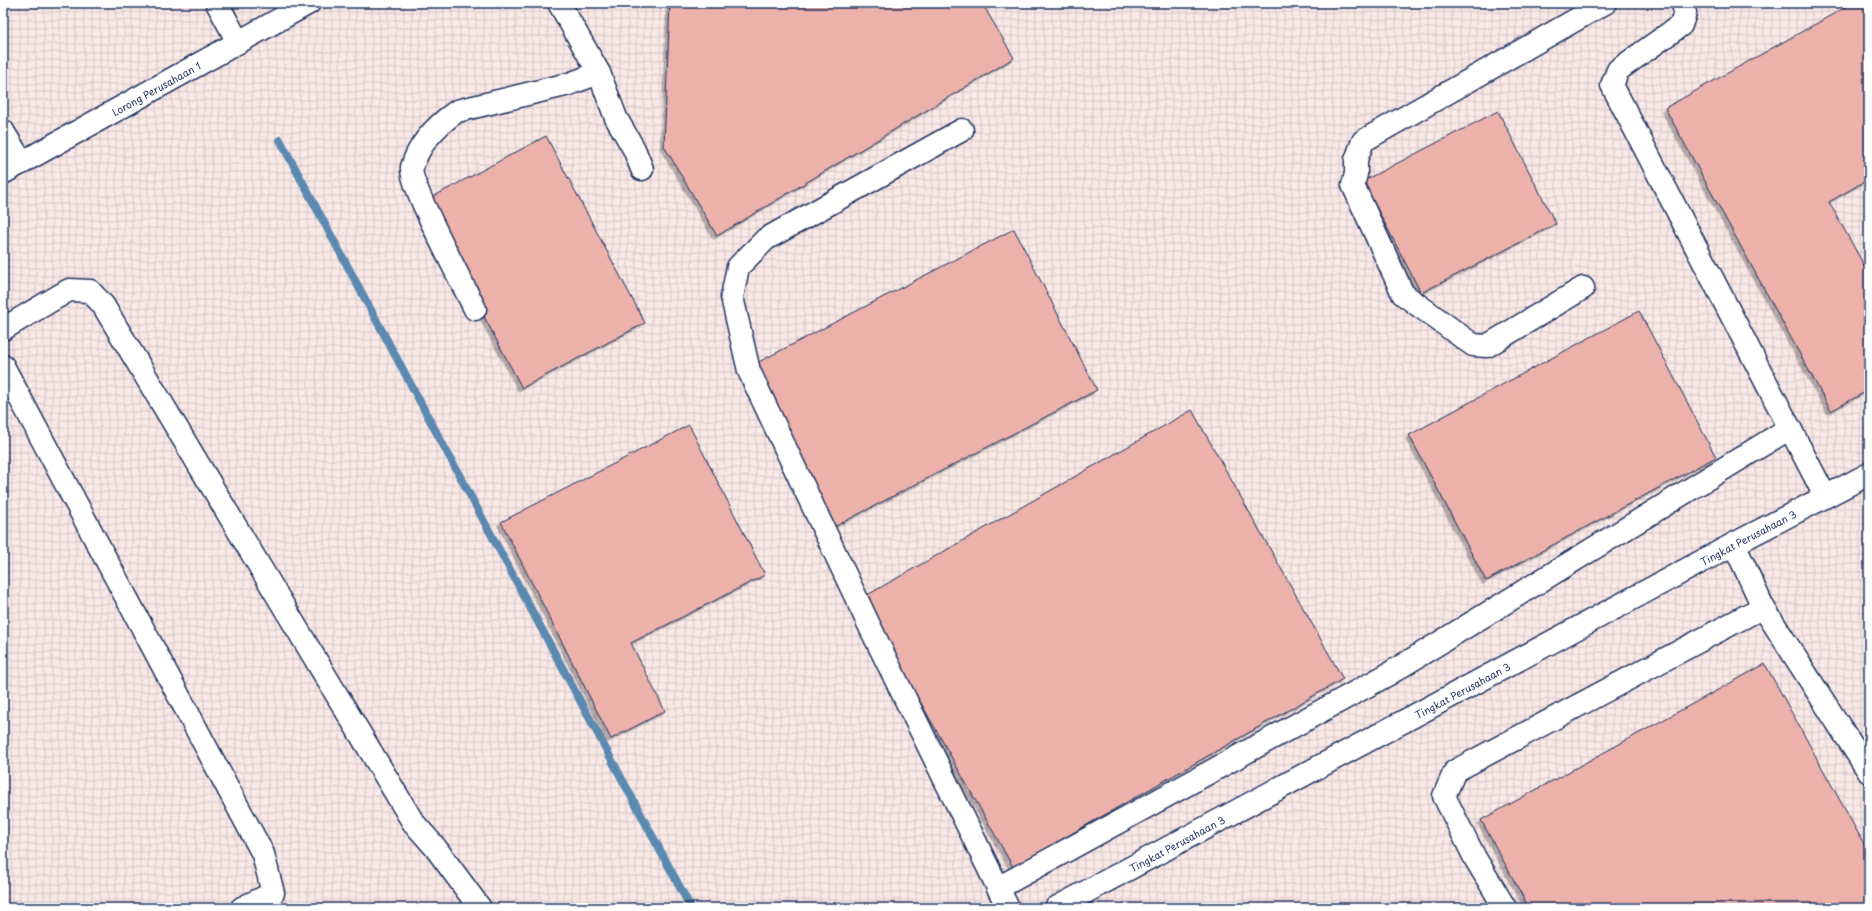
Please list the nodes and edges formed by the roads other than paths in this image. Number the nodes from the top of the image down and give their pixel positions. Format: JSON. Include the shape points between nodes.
{"nodes":[{"id":1,"x":218,"y":3,"type":"edge"},
{"id":2,"x":559,"y":3,"type":"edge"},
{"id":3,"x":1605,"y":3,"type":"edge"},
{"id":4,"x":1683,"y":3,"type":"edge"},
{"id":5,"x":301,"y":5,"type":"edge"},
{"id":6,"x":238,"y":42,"type":"junction"},
{"id":7,"x":599,"y":73,"type":"junction"},
{"id":8,"x":962,"y":130,"type":"dead end"},
{"id":9,"x":3,"y":131,"type":"edge"},
{"id":10,"x":22,"y":163,"type":"junction"},
{"id":11,"x":642,"y":168,"type":"dead end"},
{"id":12,"x":3,"y":173,"type":"edge"},
{"id":13,"x":1583,"y":288,"type":"dead end"},
{"id":14,"x":475,"y":308,"type":"dead end"},
{"id":15,"x":3,"y":329,"type":"edge"},
{"id":16,"x":3,"y":366,"type":"edge"},
{"id":17,"x":1790,"y":428,"type":"junction"},
{"id":18,"x":1869,"y":474,"type":"edge"},
{"id":19,"x":1825,"y":496,"type":"junction"},
{"id":20,"x":1734,"y":544,"type":"junction"},
{"id":21,"x":1763,"y":607,"type":"junction"},
{"id":22,"x":1869,"y":772,"type":"edge"},
{"id":23,"x":998,"y":888,"type":"junction"},
{"id":24,"x":276,"y":900,"type":"edge"},
{"id":25,"x":242,"y":908,"type":"edge"},
{"id":26,"x":480,"y":908,"type":"edge"},
{"id":27,"x":1008,"y":908,"type":"edge"},
{"id":28,"x":1056,"y":908,"type":"edge"},
{"id":29,"x":1505,"y":908,"type":"edge"}],
"edges":[{"from":1,"to":6,"type":"street"},
{"from":2,"to":7,"type":"street"},
{"from":3,"to":13,"type":"street","via":[[1363,141],[1356,160],[1353,185],[1403,294],[1473,345],[1487,346]]},
{"from":4,"to":17,"type":"street","via":[[1686,13],[1681,25],[1618,70],[1612,85]]},
{"from":5,"to":6,"type":"street","name":"Lorong Perusahaan 1"},
{"from":6,"to":10,"type":"street","name":"Lorong Perusahaan 1"},
{"from":7,"to":11,"type":"street","via":[[616,118]]},
{"from":7,"to":14,"type":"street","via":[[569,84],[457,111],[424,141],[412,168],[417,191]]},
{"from":8,"to":23,"type":"street","via":[[766,239],[738,267],[732,297],[749,371],[870,627]]},
{"from":9,"to":10,"type":"street"},
{"from":10,"to":12,"type":"street","name":"Lorong Perusahaan 1"},
{"from":15,"to":26,"type":"street","via":[[69,290],[90,291],[103,305],[413,822]]},
{"from":16,"to":24,"type":"street","via":[[262,854]]},
{"from":17,"to":19,"type":"street"},
{"from":17,"to":23,"type":"street","via":[[1387,675]]},
{"from":18,"to":19,"type":"street","name":"Tingkat Perusahaan 3"},
{"from":19,"to":20,"type":"street","name":"Tingkat Perusahaan 3"},
{"from":20,"to":21,"type":"street"},
{"from":20,"to":28,"type":"street","name":"Tingkat Perusahaan 3"},
{"from":21,"to":22,"type":"street"},
{"from":21,"to":29,"type":"street","via":[[1455,771],[1444,796],[1475,858]]},
{"from":23,"to":27,"type":"street"},
{"from":24,"to":25,"type":"street"}]}
